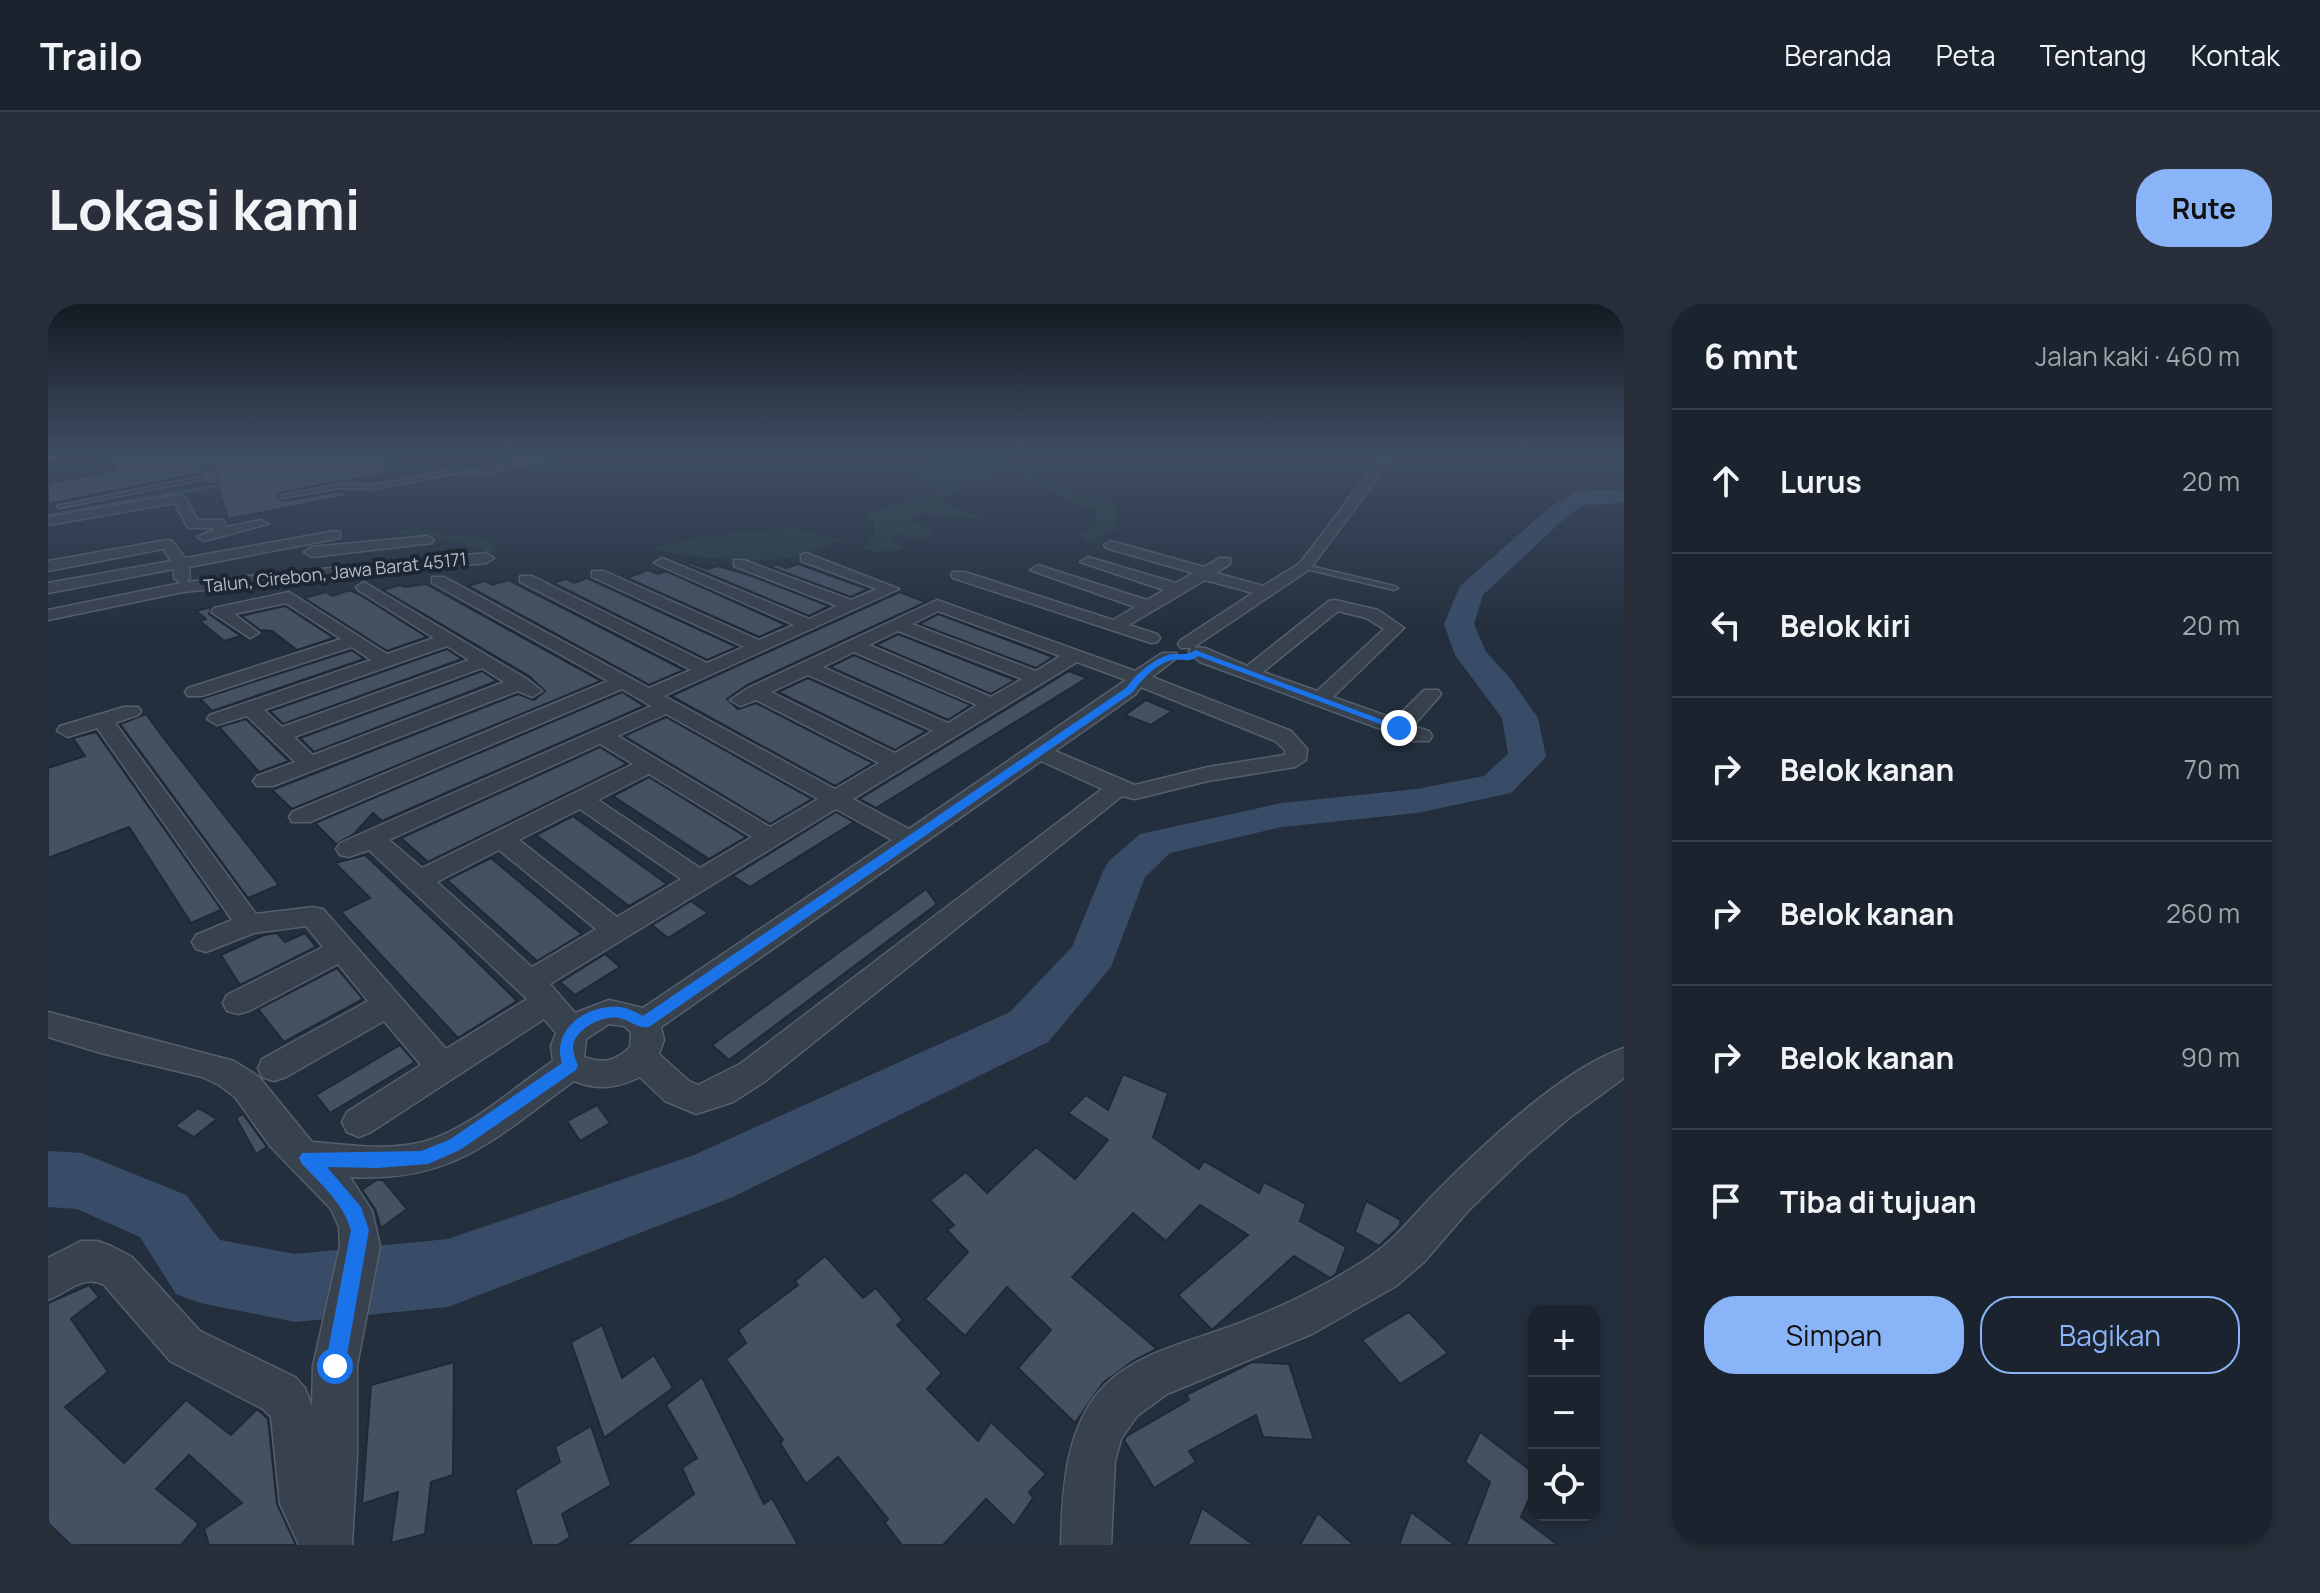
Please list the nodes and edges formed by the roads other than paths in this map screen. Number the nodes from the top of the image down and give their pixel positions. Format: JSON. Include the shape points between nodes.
{"nodes":[{"id":1,"x":82,"y":513,"type":"edge"},
{"id":2,"x":130,"y":513,"type":"edge"},
{"id":3,"x":187,"y":513,"type":"edge"},
{"id":4,"x":1345,"y":513,"type":"edge"},
{"id":5,"x":57,"y":520,"type":"edge"},
{"id":6,"x":261,"y":524,"type":"dead end"},
{"id":7,"x":222,"y":533,"type":"junction"},
{"id":8,"x":335,"y":535,"type":"dead end"},
{"id":9,"x":427,"y":540,"type":"dead end"},
{"id":10,"x":167,"y":544,"type":"junction"},
{"id":11,"x":1111,"y":545,"type":"dead end"},
{"id":12,"x":486,"y":558,"type":"dead end"},
{"id":13,"x":806,"y":558,"type":"dead end"},
{"id":14,"x":207,"y":559,"type":"junction"},
{"id":15,"x":1225,"y":561,"type":"dead end"},
{"id":16,"x":1088,"y":562,"type":"dead end"},
{"id":17,"x":181,"y":563,"type":"junction"},
{"id":18,"x":662,"y":563,"type":"dead end"},
{"id":19,"x":739,"y":563,"type":"dead end"},
{"id":20,"x":48,"y":566,"type":"edge"},
{"id":21,"x":1305,"y":566,"type":"junction"},
{"id":22,"x":1038,"y":570,"type":"dead end"},
{"id":23,"x":1204,"y":573,"type":"junction"},
{"id":24,"x":598,"y":574,"type":"dead end"},
{"id":25,"x":959,"y":575,"type":"dead end"},
{"id":26,"x":526,"y":579,"type":"dead end"},
{"id":27,"x":438,"y":580,"type":"dead end"},
{"id":28,"x":183,"y":587,"type":"junction"},
{"id":29,"x":364,"y":587,"type":"dead end"},
{"id":30,"x":48,"y":588,"type":"edge"},
{"id":31,"x":1394,"y":588,"type":"dead end"},
{"id":32,"x":1178,"y":589,"type":"junction"},
{"id":33,"x":1266,"y":592,"type":"junction"},
{"id":34,"x":851,"y":606,"type":"junction"},
{"id":35,"x":1149,"y":606,"type":"junction"},
{"id":36,"x":48,"y":615,"type":"edge"},
{"id":37,"x":897,"y":624,"type":"junction"},
{"id":38,"x":809,"y":625,"type":"junction"},
{"id":39,"x":1115,"y":626,"type":"junction"},
{"id":40,"x":250,"y":633,"type":"dead end"},
{"id":41,"x":1151,"y":638,"type":"dead end"},
{"id":42,"x":449,"y":639,"type":"junction"},
{"id":43,"x":354,"y":641,"type":"junction"},
{"id":44,"x":853,"y":645,"type":"junction"},
{"id":45,"x":759,"y":647,"type":"junction"},
{"id":46,"x":1185,"y":651,"type":"junction"},
{"id":47,"x":1076,"y":655,"type":"junction"},
{"id":48,"x":385,"y":661,"type":"junction"},
{"id":49,"x":483,"y":661,"type":"junction"},
{"id":50,"x":807,"y":667,"type":"junction"},
{"id":51,"x":707,"y":670,"type":"junction"},
{"id":52,"x":1250,"y":673,"type":"junction"},
{"id":53,"x":1037,"y":678,"type":"junction"},
{"id":54,"x":1137,"y":678,"type":"junction"},
{"id":55,"x":623,"y":682,"type":"junction"},
{"id":56,"x":520,"y":683,"type":"junction"},
{"id":57,"x":195,"y":692,"type":"dead end"},
{"id":58,"x":1431,"y":694,"type":"dead end"},
{"id":59,"x":647,"y":696,"type":"junction"},
{"id":60,"x":1320,"y":699,"type":"junction"},
{"id":61,"x":993,"y":705,"type":"junction"},
{"id":62,"x":667,"y":706,"type":"junction"},
{"id":63,"x":250,"y":708,"type":"junction"},
{"id":64,"x":560,"y":708,"type":"junction"},
{"id":65,"x":131,"y":711,"type":"dead end"},
{"id":66,"x":217,"y":719,"type":"dead end"},
{"id":67,"x":102,"y":720,"type":"junction"},
{"id":68,"x":1399,"y":728,"type":"junction"},
{"id":69,"x":68,"y":731,"type":"dead end"},
{"id":70,"x":949,"y":731,"type":"junction"},
{"id":71,"x":279,"y":735,"type":"junction"},
{"id":72,"x":602,"y":736,"type":"junction"},
{"id":73,"x":1421,"y":736,"type":"dead end"},
{"id":74,"x":1040,"y":752,"type":"junction"},
{"id":75,"x":897,"y":763,"type":"junction"},
{"id":76,"x":310,"y":764,"type":"junction"},
{"id":77,"x":650,"y":765,"type":"junction"},
{"id":78,"x":265,"y":781,"type":"dead end"},
{"id":79,"x":1118,"y":788,"type":"junction"},
{"id":80,"x":580,"y":799,"type":"junction"},
{"id":81,"x":835,"y":799,"type":"junction"},
{"id":82,"x":301,"y":817,"type":"dead end"},
{"id":83,"x":771,"y":838,"type":"junction"},
{"id":84,"x":501,"y":839,"type":"junction"},
{"id":85,"x":910,"y":840,"type":"junction"},
{"id":86,"x":419,"y":880,"type":"junction"},
{"id":87,"x":700,"y":880,"type":"junction"},
{"id":88,"x":249,"y":924,"type":"junction"},
{"id":89,"x":616,"y":931,"type":"junction"},
{"id":90,"x":206,"y":942,"type":"dead end"},
{"id":91,"x":341,"y":950,"type":"junction"},
{"id":92,"x":538,"y":992,"type":"junction"},
{"id":93,"x":238,"y":1003,"type":"dead end"},
{"id":94,"x":388,"y":1004,"type":"junction"},
{"id":95,"x":644,"y":1023,"type":"junction"},
{"id":96,"x":48,"y":1024,"type":"edge"},
{"id":97,"x":573,"y":1031,"type":"junction"},
{"id":98,"x":642,"y":1058,"type":"junction"},
{"id":99,"x":1624,"y":1061,"type":"edge"},
{"id":100,"x":571,"y":1066,"type":"junction"},
{"id":101,"x":274,"y":1068,"type":"dead end"},
{"id":102,"x":443,"y":1068,"type":"junction"},
{"id":103,"x":359,"y":1122,"type":"dead end"},
{"id":104,"x":308,"y":1158,"type":"junction"},
{"id":105,"x":48,"y":1280,"type":"edge"},
{"id":106,"x":327,"y":1545,"type":"edge"},
{"id":107,"x":1086,"y":1545,"type":"edge"}],
"edges":[{"from":1,"to":5,"type":"lane"},
{"from":2,"to":5,"type":"street"},
{"from":3,"to":7,"type":"street","via":[[193,525],[218,523]]},
{"from":4,"to":21,"type":"street"},
{"from":6,"to":7,"type":"street"},
{"from":7,"to":10,"type":"street"},
{"from":8,"to":14,"type":"street","name":"Talun, Cirebon, Jawa Barat 45171"},
{"from":9,"to":14,"type":"street","name":"Talun, Cirebon, Jawa Barat 45171"},
{"from":10,"to":17,"type":"street","name":"Talun, Cirebon, Jawa Barat 45171"},
{"from":10,"to":20,"type":"street"},
{"from":11,"to":23,"type":"street"},
{"from":12,"to":28,"type":"street","name":"Talun, Cirebon, Jawa Barat 45171"},
{"from":13,"to":34,"type":"street","via":[[891,589]]},
{"from":14,"to":17,"type":"street","name":"Talun, Cirebon, Jawa Barat 45171"},
{"from":15,"to":23,"type":"street"},
{"from":16,"to":32,"type":"street"},
{"from":17,"to":28,"type":"street","name":"Talun, Cirebon, Jawa Barat 45171"},
{"from":17,"to":30,"type":"street","name":"Talun, Cirebon, Jawa Barat 45171"},
{"from":18,"to":38,"type":"street"},
{"from":19,"to":34,"type":"street"},
{"from":21,"to":31,"type":"lane"},
{"from":21,"to":33,"type":"street"},
{"from":22,"to":35,"type":"street"},
{"from":23,"to":32,"type":"street"},
{"from":23,"to":33,"type":"street"},
{"from":24,"to":45,"type":"street"},
{"from":25,"to":39,"type":"street"},
{"from":26,"to":51,"type":"street"},
{"from":27,"to":55,"type":"street"},
{"from":28,"to":36,"type":"street","name":"Talun, Cirebon, Jawa Barat 45171"},
{"from":29,"to":42,"type":"street"},
{"from":32,"to":35,"type":"street"},
{"from":33,"to":46,"type":"street"},
{"from":34,"to":38,"type":"street"},
{"from":35,"to":39,"type":"street"},
{"from":37,"to":44,"type":"street"},
{"from":37,"to":47,"type":"street","via":[[937,605]]},
{"from":37,"to":53,"type":"street"},
{"from":38,"to":45,"type":"street"},
{"from":39,"to":41,"type":"street"},
{"from":40,"to":43,"type":"street","via":[[220,612],[289,597]]},
{"from":42,"to":48,"type":"street"},
{"from":42,"to":49,"type":"street"},
{"from":43,"to":48,"type":"street"},
{"from":43,"to":57,"type":"street"},
{"from":44,"to":50,"type":"street"},
{"from":44,"to":61,"type":"street"},
{"from":45,"to":51,"type":"street"},
{"from":46,"to":52,"type":"street"},
{"from":46,"to":54,"type":"street"},
{"from":47,"to":53,"type":"street"},
{"from":47,"to":54,"type":"street"},
{"from":48,"to":63,"type":"street"},
{"from":49,"to":56,"type":"street"},
{"from":49,"to":71,"type":"street"},
{"from":50,"to":70,"type":"street"},
{"from":50,"to":75,"type":"street","via":[[748,696]]},
{"from":51,"to":59,"type":"street"},
{"from":52,"to":60,"type":"street"},
{"from":52,"to":60,"type":"street","via":[[1335,605],[1372,614],[1395,628]]},
{"from":53,"to":61,"type":"street"},
{"from":54,"to":74,"type":"street","via":[[1129,690]]},
{"from":54,"to":79,"type":"street","via":[[1283,736],[1296,749],[1295,760],[1135,792]]},
{"from":55,"to":59,"type":"street"},
{"from":55,"to":64,"type":"street"},
{"from":56,"to":64,"type":"street"},
{"from":56,"to":76,"type":"street"},
{"from":58,"to":68,"type":"street"},
{"from":59,"to":62,"type":"street"},
{"from":60,"to":68,"type":"street"},
{"from":61,"to":70,"type":"street"},
{"from":62,"to":72,"type":"street"},
{"from":62,"to":81,"type":"street"},
{"from":63,"to":66,"type":"street"},
{"from":63,"to":71,"type":"street"},
{"from":64,"to":82,"type":"street"},
{"from":65,"to":67,"type":"street"},
{"from":67,"to":69,"type":"street"},
{"from":67,"to":88,"type":"street"},
{"from":68,"to":73,"type":"street"},
{"from":70,"to":75,"type":"street"},
{"from":71,"to":76,"type":"street"},
{"from":72,"to":77,"type":"street"},
{"from":72,"to":86,"type":"street","via":[[361,844]]},
{"from":74,"to":79,"type":"street"},
{"from":74,"to":85,"type":"street"},
{"from":75,"to":81,"type":"street"},
{"from":76,"to":78,"type":"street"},
{"from":77,"to":80,"type":"street"},
{"from":77,"to":83,"type":"street"},
{"from":79,"to":98,"type":"street","via":[[721,1092],[696,1100],[677,1091]]},
{"from":80,"to":84,"type":"street"},
{"from":80,"to":87,"type":"street"},
{"from":81,"to":83,"type":"street"},
{"from":81,"to":85,"type":"street"},
{"from":83,"to":87,"type":"street"},
{"from":84,"to":86,"type":"street"},
{"from":84,"to":89,"type":"street"},
{"from":85,"to":95,"type":"street"},
{"from":86,"to":92,"type":"street"},
{"from":87,"to":89,"type":"street"},
{"from":88,"to":90,"type":"street"},
{"from":88,"to":91,"type":"street","via":[[313,916]]},
{"from":89,"to":92,"type":"street"},
{"from":91,"to":93,"type":"street"},
{"from":91,"to":94,"type":"street"},
{"from":92,"to":97,"type":"street"},
{"from":92,"to":102,"type":"street"},
{"from":94,"to":101,"type":"street"},
{"from":94,"to":102,"type":"street"},
{"from":95,"to":97,"type":"street","via":[[623,1012],[609,1012]]},
{"from":95,"to":98,"type":"street","via":[[650,1033]]},
{"from":96,"to":104,"type":"street","via":[[200,1062],[232,1076],[254,1093],[283,1137]]},
{"from":97,"to":100,"type":"street","via":[[565,1049]]},
{"from":98,"to":100,"type":"street","via":[[627,1070],[606,1076],[586,1075]]},
{"from":99,"to":107,"type":"street","via":[[1551,1111],[1499,1156],[1408,1251],[1353,1290],[1305,1316],[1178,1366],[1125,1398],[1101,1432],[1086,1497]]},
{"from":100,"to":104,"type":"street","via":[[455,1145],[422,1158]]},
{"from":102,"to":103,"type":"street"},
{"from":104,"to":106,"type":"street","via":[[355,1213],[360,1230],[335,1366]]},
{"from":105,"to":106,"type":"street","via":[[81,1260],[97,1260],[129,1281],[185,1346],[279,1393],[293,1416],[304,1504]]}]}
